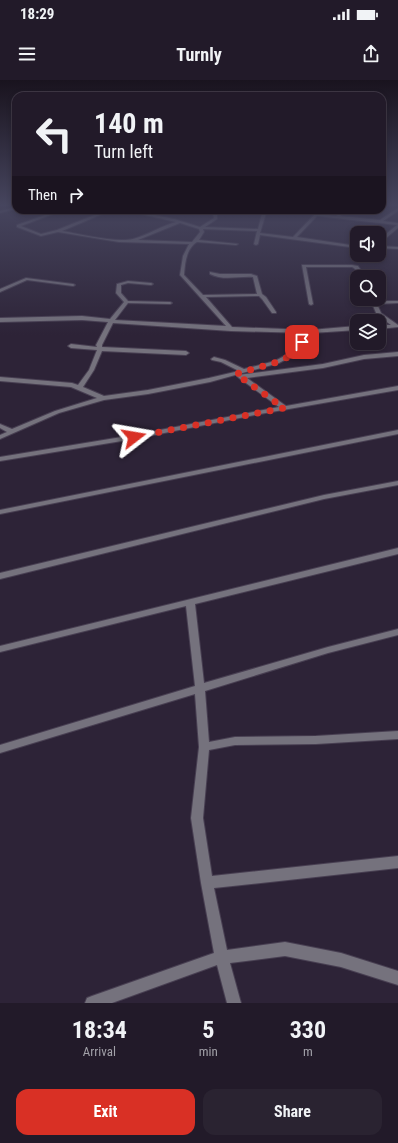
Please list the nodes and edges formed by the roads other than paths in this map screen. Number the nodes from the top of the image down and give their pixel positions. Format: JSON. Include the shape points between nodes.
{"nodes":[{"id":1,"x":188,"y":249,"type":"edge"},
{"id":2,"x":358,"y":270,"type":"edge"},
{"id":3,"x":212,"y":273,"type":"dead end"},
{"id":4,"x":151,"y":284,"type":"dead end"},
{"id":5,"x":73,"y":285,"type":"dead end"},
{"id":6,"x":0,"y":291,"type":"edge"},
{"id":7,"x":260,"y":295,"type":"junction"},
{"id":8,"x":202,"y":296,"type":"junction"},
{"id":9,"x":127,"y":302,"type":"junction"},
{"id":10,"x":386,"y":302,"type":"edge"},
{"id":11,"x":398,"y":302,"type":"edge"},
{"id":12,"x":170,"y":303,"type":"dead end"},
{"id":13,"x":311,"y":304,"type":"dead end"},
{"id":14,"x":375,"y":306,"type":"edge"},
{"id":15,"x":274,"y":312,"type":"dead end"},
{"id":16,"x":2,"y":320,"type":"edge"},
{"id":17,"x":111,"y":321,"type":"junction"},
{"id":18,"x":0,"y":325,"type":"edge"},
{"id":19,"x":397,"y":326,"type":"edge"},
{"id":20,"x":386,"y":327,"type":"edge"},
{"id":21,"x":231,"y":329,"type":"junction"},
{"id":22,"x":350,"y":329,"type":"edge"},
{"id":23,"x":310,"y":332,"type":"junction"},
{"id":24,"x":71,"y":346,"type":"dead end"},
{"id":25,"x":100,"y":349,"type":"junction"},
{"id":26,"x":186,"y":353,"type":"dead end"},
{"id":27,"x":398,"y":354,"type":"edge"},
{"id":28,"x":214,"y":359,"type":"dead end"},
{"id":29,"x":244,"y":371,"type":"junction"},
{"id":30,"x":238,"y":375,"type":"junction"},
{"id":31,"x":0,"y":378,"type":"edge"},
{"id":32,"x":79,"y":388,"type":"junction"},
{"id":33,"x":398,"y":388,"type":"edge"},
{"id":34,"x":103,"y":398,"type":"junction"},
{"id":35,"x":284,"y":408,"type":"junction"},
{"id":36,"x":0,"y":426,"type":"edge"},
{"id":37,"x":11,"y":431,"type":"junction"},
{"id":38,"x":398,"y":432,"type":"edge"},
{"id":39,"x":0,"y":437,"type":"edge"},
{"id":40,"x":0,"y":459,"type":"edge"},
{"id":41,"x":398,"y":483,"type":"edge"},
{"id":42,"x":0,"y":512,"type":"edge"},
{"id":43,"x":398,"y":551,"type":"edge"},
{"id":44,"x":0,"y":576,"type":"edge"},
{"id":45,"x":190,"y":602,"type":"junction"},
{"id":46,"x":398,"y":632,"type":"edge"},
{"id":47,"x":0,"y":648,"type":"edge"},
{"id":48,"x":200,"y":688,"type":"junction"},
{"id":49,"x":398,"y":735,"type":"edge"},
{"id":50,"x":204,"y":747,"type":"junction"},
{"id":51,"x":0,"y":749,"type":"edge"},
{"id":52,"x":398,"y":862,"type":"edge"},
{"id":53,"x":207,"y":883,"type":"junction"},
{"id":54,"x":222,"y":957,"type":"junction"},
{"id":55,"x":398,"y":978,"type":"edge"},
{"id":56,"x":92,"y":1003,"type":"edge"},
{"id":57,"x":234,"y":1003,"type":"edge"}],
"edges":[{"from":1,"to":8,"type":"street","via":[[182,266],[182,276]]},
{"from":2,"to":13,"type":"street","via":[[352,266],[304,266]]},
{"from":3,"to":7,"type":"street","via":[[217,276],[255,276]]},
{"from":4,"to":9,"type":"street","via":[[119,284],[117,293]]},
{"from":5,"to":6,"type":"street","via":[[26,279]]},
{"from":7,"to":8,"type":"street"},
{"from":7,"to":15,"type":"street"},
{"from":8,"to":21,"type":"street"},
{"from":9,"to":12,"type":"street"},
{"from":9,"to":17,"type":"street"},
{"from":10,"to":11,"type":"street"},
{"from":14,"to":19,"type":"street","via":[[379,314]]},
{"from":16,"to":17,"type":"street","via":[[82,318]]},
{"from":16,"to":18,"type":"street"},
{"from":17,"to":21,"type":"street"},
{"from":17,"to":25,"type":"street","via":[[99,345]]},
{"from":19,"to":20,"type":"street"},
{"from":21,"to":23,"type":"street"},
{"from":22,"to":23,"type":"street"},
{"from":23,"to":29,"type":"street","via":[[290,356]]},
{"from":24,"to":25,"type":"street"},
{"from":25,"to":26,"type":"street"},
{"from":25,"to":32,"type":"street","via":[[95,364]]},
{"from":27,"to":30,"type":"street","via":[[364,356],[323,366]]},
{"from":28,"to":29,"type":"street"},
{"from":29,"to":30,"type":"street"},
{"from":30,"to":34,"type":"street"},
{"from":30,"to":35,"type":"street"},
{"from":31,"to":32,"type":"street","via":[[72,385]]},
{"from":32,"to":34,"type":"street"},
{"from":33,"to":35,"type":"street"},
{"from":34,"to":37,"type":"street","via":[[57,412]]},
{"from":35,"to":40,"type":"street","via":[[134,437]]},
{"from":36,"to":37,"type":"street"},
{"from":37,"to":39,"type":"street"},
{"from":38,"to":42,"type":"street"},
{"from":41,"to":44,"type":"street","via":[[324,496]]},
{"from":43,"to":45,"type":"street"},
{"from":45,"to":47,"type":"street"},
{"from":45,"to":48,"type":"street"},
{"from":46,"to":48,"type":"street"},
{"from":48,"to":50,"type":"street"},
{"from":48,"to":51,"type":"street"},
{"from":49,"to":50,"type":"street","via":[[235,741]]},
{"from":50,"to":53,"type":"street","via":[[197,818]]},
{"from":52,"to":53,"type":"street"},
{"from":53,"to":54,"type":"street"},
{"from":54,"to":55,"type":"street","via":[[285,949],[341,960]]},
{"from":54,"to":56,"type":"street"},
{"from":54,"to":57,"type":"street"}]}
